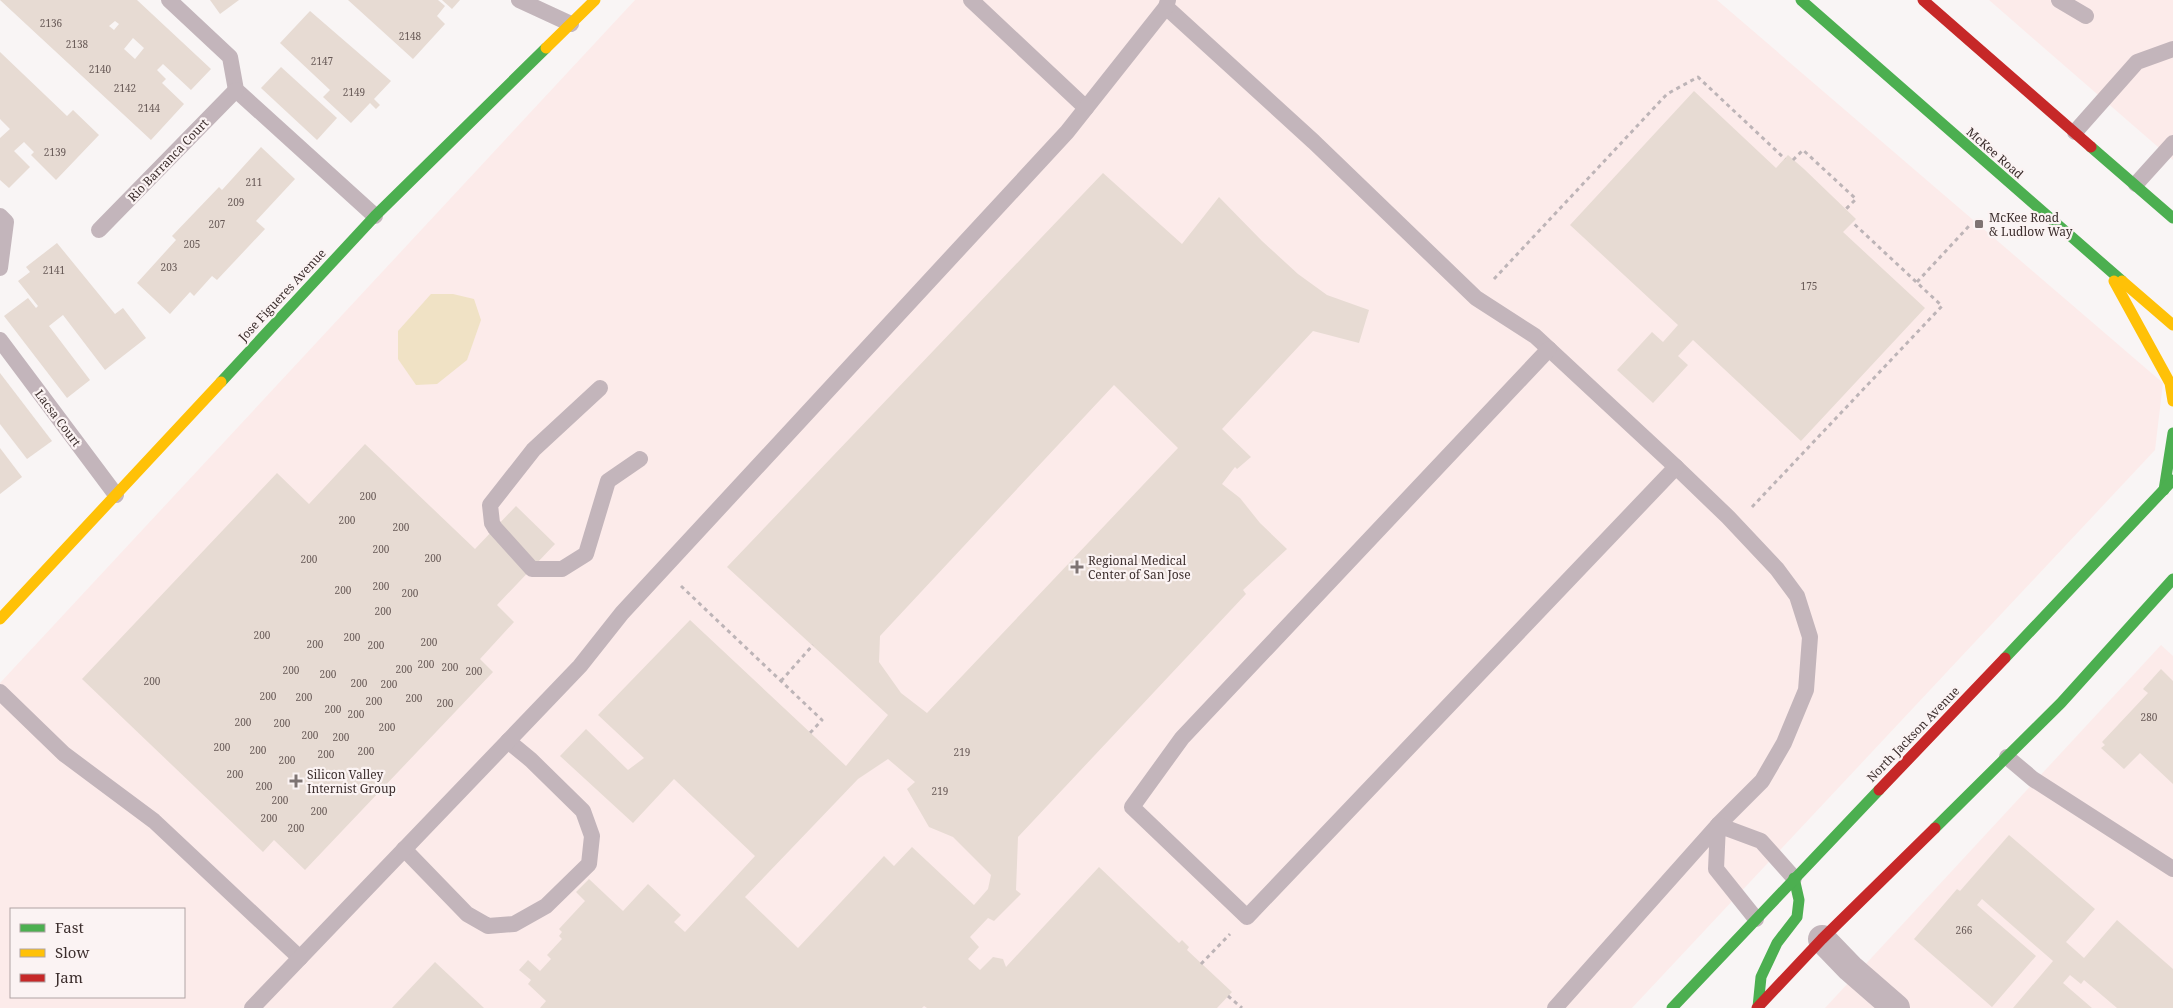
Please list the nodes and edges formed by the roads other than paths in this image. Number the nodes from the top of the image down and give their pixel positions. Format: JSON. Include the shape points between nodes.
{"nodes":[{"id":1,"x":169,"y":0,"type":"edge"},
{"id":2,"x":519,"y":0,"type":"edge"},
{"id":3,"x":595,"y":0,"type":"edge"},
{"id":4,"x":971,"y":0,"type":"edge"},
{"id":5,"x":1181,"y":0,"type":"edge"},
{"id":6,"x":1801,"y":0,"type":"edge"},
{"id":7,"x":1923,"y":0,"type":"edge"},
{"id":8,"x":2059,"y":0,"type":"edge"},
{"id":9,"x":1167,"y":3,"type":"edge"},
{"id":10,"x":2086,"y":16,"type":"dead end"},
{"id":11,"x":571,"y":24,"type":"junction"},
{"id":12,"x":2173,"y":50,"type":"edge"},
{"id":13,"x":236,"y":90,"type":"junction"},
{"id":14,"x":1086,"y":108,"type":"junction"},
{"id":15,"x":2075,"y":132,"type":"junction"},
{"id":16,"x":2173,"y":143,"type":"edge"},
{"id":17,"x":2136,"y":184,"type":"junction"},
{"id":18,"x":0,"y":216,"type":"edge"},
{"id":19,"x":375,"y":216,"type":"junction"},
{"id":20,"x":2173,"y":218,"type":"edge"},
{"id":21,"x":99,"y":230,"type":"dead end"},
{"id":22,"x":2106,"y":267,"type":"junction"},
{"id":23,"x":0,"y":268,"type":"edge"},
{"id":24,"x":2173,"y":325,"type":"edge"},
{"id":25,"x":0,"y":340,"type":"edge"},
{"id":26,"x":1549,"y":349,"type":"junction"},
{"id":27,"x":600,"y":388,"type":"dead end"},
{"id":28,"x":2173,"y":402,"type":"edge"},
{"id":29,"x":2173,"y":433,"type":"edge"},
{"id":30,"x":640,"y":459,"type":"dead end"},
{"id":31,"x":1676,"y":467,"type":"junction"},
{"id":32,"x":2173,"y":480,"type":"edge"},
{"id":33,"x":2164,"y":490,"type":"junction"},
{"id":34,"x":116,"y":495,"type":"junction"},
{"id":35,"x":2173,"y":579,"type":"edge"},
{"id":36,"x":0,"y":619,"type":"edge"},
{"id":37,"x":0,"y":692,"type":"edge"},
{"id":38,"x":508,"y":741,"type":"junction"},
{"id":39,"x":2007,"y":757,"type":"junction"},
{"id":40,"x":1718,"y":825,"type":"junction"},
{"id":41,"x":404,"y":850,"type":"junction"},
{"id":42,"x":2173,"y":869,"type":"edge"},
{"id":43,"x":1794,"y":878,"type":"junction"},
{"id":44,"x":1756,"y":919,"type":"junction"},
{"id":45,"x":1822,"y":939,"type":"junction"},
{"id":46,"x":300,"y":958,"type":"junction"},
{"id":47,"x":252,"y":1008,"type":"edge"},
{"id":48,"x":1555,"y":1008,"type":"edge"},
{"id":49,"x":1672,"y":1008,"type":"edge"},
{"id":50,"x":1757,"y":1008,"type":"edge"},
{"id":51,"x":1896,"y":1008,"type":"edge"}],
"edges":[{"from":1,"to":13,"type":"lane","via":[[230,57]]},
{"from":2,"to":11,"type":"lane"},
{"from":3,"to":11,"type":"main road","name":"Jose Figueres Avenue"},
{"from":4,"to":14,"type":"lane"},
{"from":5,"to":9,"type":"lane"},
{"from":6,"to":22,"type":"main road","name":"McKee Road"},
{"from":7,"to":15,"type":"main road"},
{"from":8,"to":10,"type":"lane"},
{"from":9,"to":14,"type":"lane"},
{"from":9,"to":26,"type":"lane","via":[[1476,298],[1535,336]]},
{"from":11,"to":19,"type":"main road","name":"Jose Figueres Avenue"},
{"from":12,"to":15,"type":"lane","via":[[2137,62]]},
{"from":13,"to":19,"type":"lane"},
{"from":13,"to":21,"type":"lane","name":"Rio Barranca Court"},
{"from":14,"to":38,"type":"lane","via":[[628,606],[580,666]]},
{"from":15,"to":17,"type":"main road"},
{"from":16,"to":17,"type":"lane"},
{"from":17,"to":20,"type":"main road"},
{"from":18,"to":23,"type":"lane","via":[[6,222]]},
{"from":19,"to":34,"type":"main road","name":"Jose Figueres Avenue"},
{"from":22,"to":24,"type":"main road","name":"McKee Road"},
{"from":22,"to":28,"type":"main road","via":[[2170,383]]},
{"from":25,"to":34,"type":"lane","name":"Lacsa Court"},
{"from":26,"to":31,"type":"lane"},
{"from":26,"to":31,"type":"lane","via":[[1182,738],[1132,807],[1247,917]]},
{"from":27,"to":30,"type":"lane","via":[[534,449],[505,484],[490,505],[492,523],[532,569],[562,569],[586,554],[608,481]]},
{"from":29,"to":33,"type":"main road"},
{"from":31,"to":40,"type":"lane","via":[[1777,569],[1797,596],[1810,637],[1806,690],[1784,743],[1762,781]]},
{"from":32,"to":33,"type":"main road","name":"North Jackson Avenue"},
{"from":33,"to":43,"type":"main road","name":"North Jackson Avenue"},
{"from":34,"to":36,"type":"main road","name":"Jose Figueres Avenue"},
{"from":35,"to":39,"type":"main road","via":[[2061,703]]},
{"from":37,"to":46,"type":"lane","via":[[64,754],[154,821]]},
{"from":38,"to":41,"type":"lane"},
{"from":38,"to":41,"type":"lane","via":[[583,811],[592,836],[589,864],[546,906],[514,924],[488,926],[467,914]]},
{"from":39,"to":42,"type":"lane","via":[[2033,779]]},
{"from":39,"to":45,"type":"main road"},
{"from":40,"to":43,"type":"lane","via":[[1761,841]]},
{"from":40,"to":44,"type":"lane","via":[[1716,869]]},
{"from":40,"to":48,"type":"lane"},
{"from":41,"to":46,"type":"lane"},
{"from":43,"to":44,"type":"main road","name":"North Jackson Avenue"},
{"from":43,"to":50,"type":"main road","via":[[1799,900],[1797,917],[1777,942],[1761,978]]},
{"from":44,"to":49,"type":"main road","name":"North Jackson Avenue"},
{"from":45,"to":50,"type":"main road"},
{"from":45,"to":51,"type":"street"},
{"from":46,"to":47,"type":"lane"}]}
